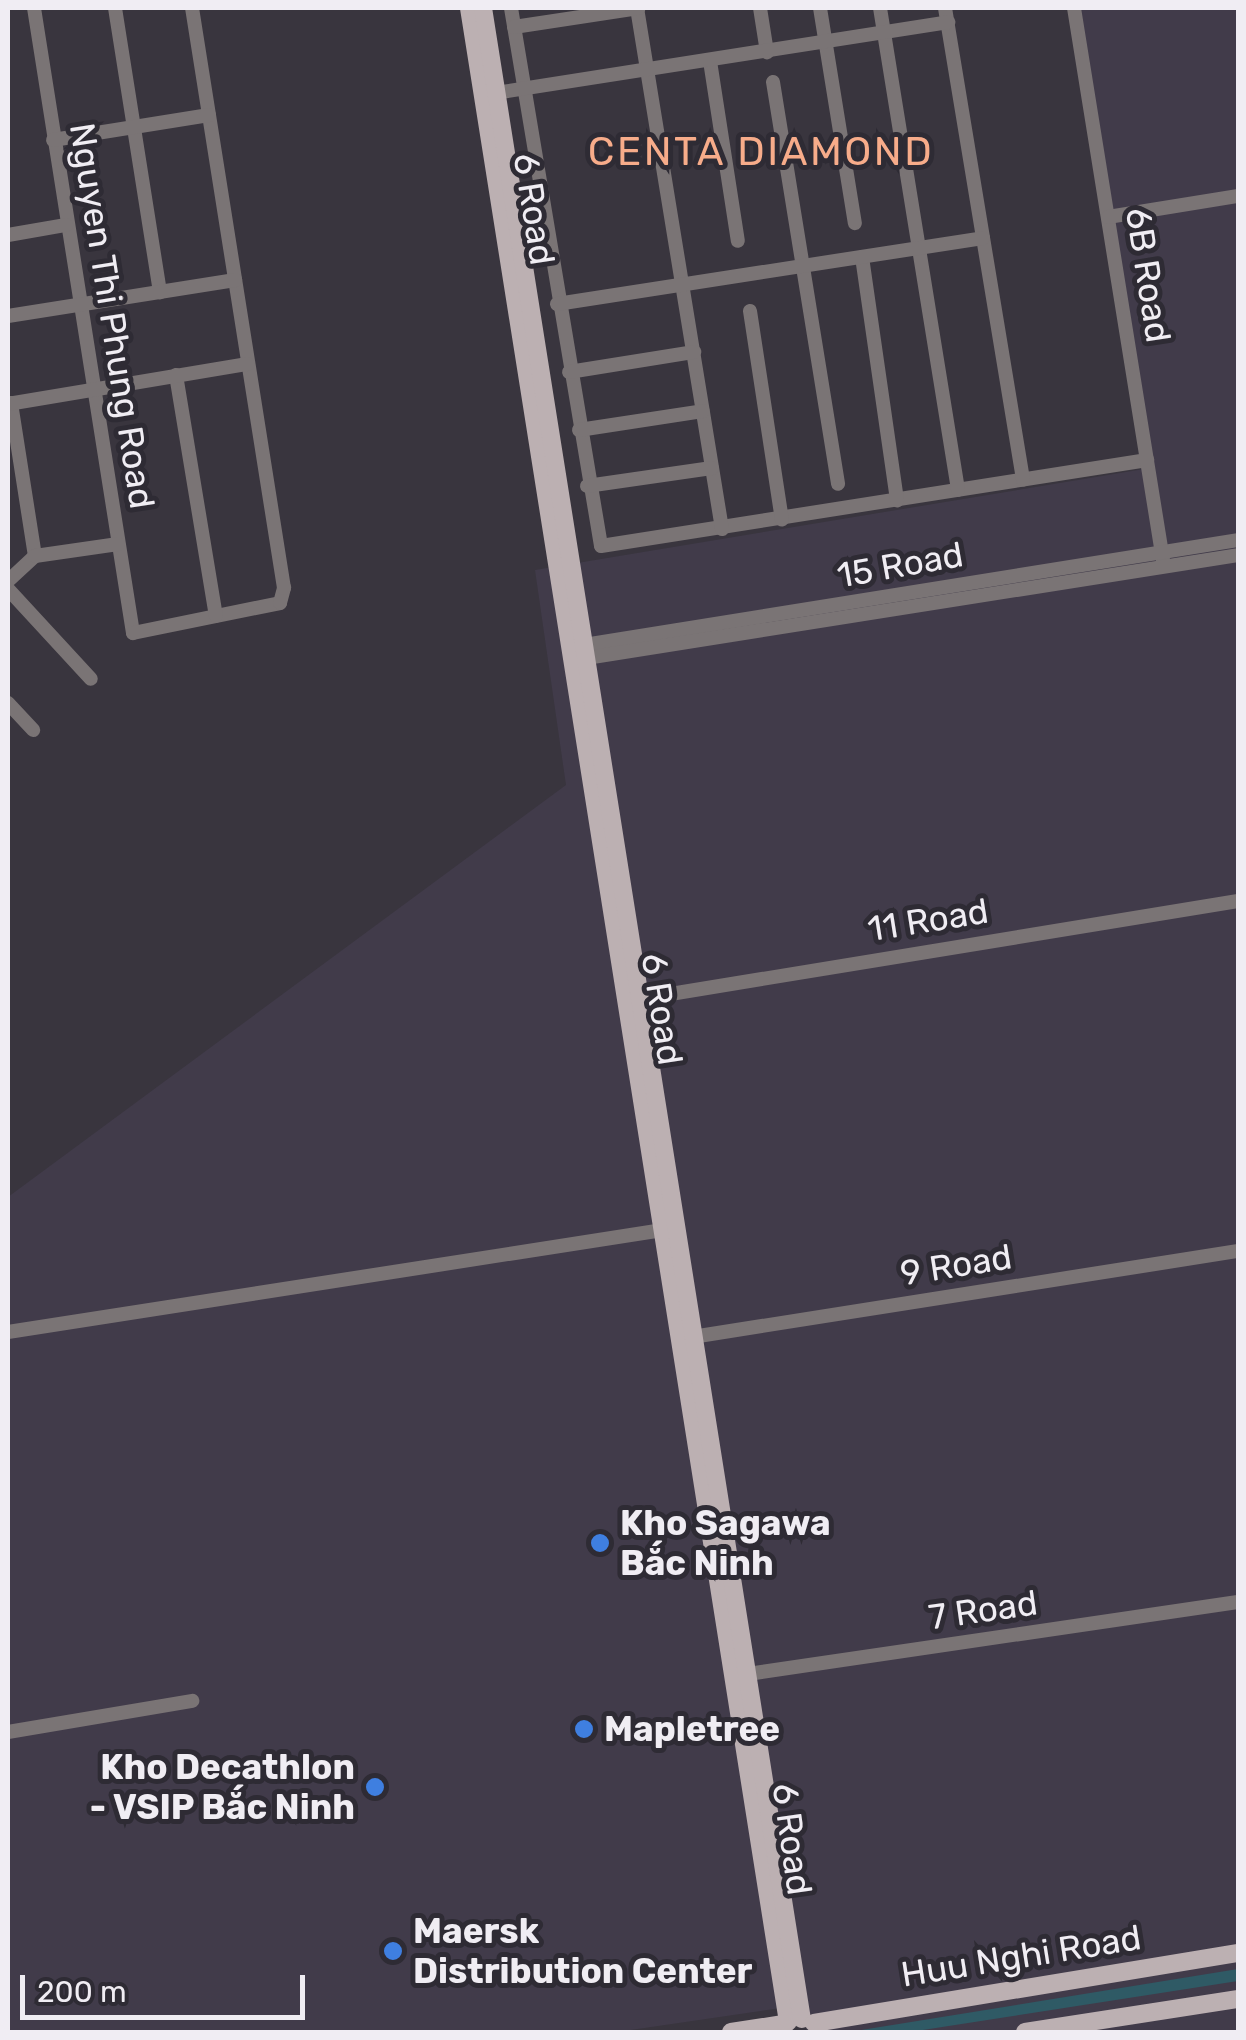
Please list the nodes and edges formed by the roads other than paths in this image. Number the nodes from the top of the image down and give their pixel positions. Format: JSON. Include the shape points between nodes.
{"nodes":[{"id":1,"x":34,"y":8,"type":"edge"},
{"id":2,"x":115,"y":8,"type":"edge"},
{"id":3,"x":192,"y":8,"type":"edge"},
{"id":4,"x":469,"y":8,"type":"edge"},
{"id":5,"x":483,"y":8,"type":"edge"},
{"id":6,"x":512,"y":8,"type":"edge"},
{"id":7,"x":638,"y":8,"type":"edge"},
{"id":8,"x":760,"y":8,"type":"edge"},
{"id":9,"x":820,"y":8,"type":"edge"},
{"id":10,"x":880,"y":8,"type":"edge"},
{"id":11,"x":1074,"y":8,"type":"edge"},
{"id":12,"x":947,"y":15,"type":"edge"},
{"id":13,"x":514,"y":26,"type":"junction"},
{"id":14,"x":884,"y":33,"type":"junction"},
{"id":15,"x":826,"y":44,"type":"junction"},
{"id":16,"x":767,"y":52,"type":"junction"},
{"id":17,"x":710,"y":60,"type":"junction"},
{"id":18,"x":647,"y":70,"type":"junction"},
{"id":19,"x":772,"y":82,"type":"dead end"},
{"id":20,"x":522,"y":89,"type":"junction"},
{"id":21,"x":490,"y":94,"type":"junction"},
{"id":22,"x":209,"y":115,"type":"junction"},
{"id":23,"x":133,"y":129,"type":"junction"},
{"id":24,"x":53,"y":140,"type":"junction"},
{"id":25,"x":1238,"y":196,"type":"edge"},
{"id":26,"x":1108,"y":216,"type":"junction"},
{"id":27,"x":855,"y":222,"type":"dead end"},
{"id":28,"x":66,"y":225,"type":"junction"},
{"id":29,"x":8,"y":235,"type":"edge"},
{"id":30,"x":982,"y":238,"type":"junction"},
{"id":31,"x":738,"y":241,"type":"dead end"},
{"id":32,"x":920,"y":248,"type":"junction"},
{"id":33,"x":862,"y":258,"type":"junction"},
{"id":34,"x":802,"y":266,"type":"junction"},
{"id":35,"x":234,"y":280,"type":"junction"},
{"id":36,"x":682,"y":286,"type":"junction"},
{"id":37,"x":160,"y":292,"type":"junction"},
{"id":38,"x":80,"y":304,"type":"junction"},
{"id":39,"x":558,"y":304,"type":"junction"},
{"id":40,"x":750,"y":311,"type":"dead end"},
{"id":41,"x":8,"y":316,"type":"edge"},
{"id":42,"x":694,"y":352,"type":"junction"},
{"id":43,"x":248,"y":364,"type":"junction"},
{"id":44,"x":569,"y":372,"type":"junction"},
{"id":45,"x":176,"y":376,"type":"junction"},
{"id":46,"x":92,"y":388,"type":"junction"},
{"id":47,"x":9,"y":403,"type":"edge"},
{"id":48,"x":704,"y":410,"type":"junction"},
{"id":49,"x":579,"y":430,"type":"junction"},
{"id":50,"x":1147,"y":460,"type":"junction"},
{"id":51,"x":712,"y":468,"type":"junction"},
{"id":52,"x":1022,"y":480,"type":"junction"},
{"id":53,"x":838,"y":484,"type":"dead end"},
{"id":54,"x":587,"y":486,"type":"junction"},
{"id":55,"x":958,"y":490,"type":"junction"},
{"id":56,"x":897,"y":500,"type":"junction"},
{"id":57,"x":782,"y":520,"type":"junction"},
{"id":58,"x":722,"y":529,"type":"junction"},
{"id":59,"x":1238,"y":540,"type":"edge"},
{"id":60,"x":118,"y":544,"type":"junction"},
{"id":61,"x":1238,"y":555,"type":"edge"},
{"id":62,"x":35,"y":556,"type":"junction"},
{"id":63,"x":1163,"y":560,"type":"junction"},
{"id":64,"x":8,"y":581,"type":"edge"},
{"id":65,"x":8,"y":590,"type":"edge"},
{"id":66,"x":216,"y":616,"type":"junction"},
{"id":67,"x":580,"y":652,"type":"junction"},
{"id":68,"x":91,"y":679,"type":"dead end"},
{"id":69,"x":8,"y":703,"type":"edge"},
{"id":70,"x":33,"y":730,"type":"dead end"},
{"id":71,"x":1238,"y":900,"type":"edge"},
{"id":72,"x":634,"y":1000,"type":"junction"},
{"id":73,"x":672,"y":1228,"type":"junction"},
{"id":74,"x":1238,"y":1251,"type":"edge"},
{"id":75,"x":8,"y":1332,"type":"edge"},
{"id":76,"x":690,"y":1338,"type":"junction"},
{"id":77,"x":1238,"y":1602,"type":"edge"},
{"id":78,"x":742,"y":1675,"type":"junction"},
{"id":79,"x":192,"y":1701,"type":"dead end"},
{"id":80,"x":8,"y":1732,"type":"edge"},
{"id":81,"x":1238,"y":1954,"type":"edge"},
{"id":82,"x":1238,"y":1999,"type":"edge"},
{"id":83,"x":798,"y":2026,"type":"edge"},
{"id":84,"x":731,"y":2032,"type":"edge"},
{"id":85,"x":1025,"y":2032,"type":"edge"}],
"edges":[{"from":1,"to":24,"type":"street","name":"Nguyen Thi Phung Road"},
{"from":2,"to":23,"type":"street"},
{"from":3,"to":22,"type":"street"},
{"from":4,"to":21,"type":"main road","name":"6 Road"},
{"from":5,"to":21,"type":"main road","name":"6 Road"},
{"from":6,"to":13,"type":"street"},
{"from":7,"to":13,"type":"street"},
{"from":7,"to":18,"type":"street"},
{"from":8,"to":16,"type":"street"},
{"from":9,"to":15,"type":"street"},
{"from":10,"to":14,"type":"street"},
{"from":11,"to":26,"type":"street","name":"6B Road"},
{"from":12,"to":14,"type":"street"},
{"from":12,"to":30,"type":"street"},
{"from":13,"to":20,"type":"street"},
{"from":14,"to":15,"type":"street"},
{"from":14,"to":32,"type":"street"},
{"from":15,"to":16,"type":"street"},
{"from":15,"to":27,"type":"street"},
{"from":16,"to":17,"type":"street"},
{"from":17,"to":18,"type":"street"},
{"from":17,"to":31,"type":"street"},
{"from":18,"to":20,"type":"street"},
{"from":18,"to":36,"type":"street"},
{"from":19,"to":34,"type":"street"},
{"from":20,"to":21,"type":"street"},
{"from":20,"to":39,"type":"street"},
{"from":21,"to":67,"type":"main road","name":"6 Road"},
{"from":22,"to":23,"type":"street"},
{"from":22,"to":35,"type":"street"},
{"from":23,"to":24,"type":"street"},
{"from":23,"to":37,"type":"street"},
{"from":24,"to":28,"type":"street","name":"Nguyen Thi Phung Road"},
{"from":25,"to":26,"type":"street"},
{"from":26,"to":50,"type":"street","name":"6B Road"},
{"from":28,"to":29,"type":"street"},
{"from":28,"to":38,"type":"street","name":"Nguyen Thi Phung Road"},
{"from":30,"to":32,"type":"street"},
{"from":30,"to":52,"type":"street"},
{"from":32,"to":33,"type":"street"},
{"from":32,"to":55,"type":"street"},
{"from":33,"to":34,"type":"street"},
{"from":33,"to":56,"type":"street"},
{"from":34,"to":36,"type":"street"},
{"from":34,"to":53,"type":"street"},
{"from":35,"to":37,"type":"street"},
{"from":35,"to":43,"type":"street"},
{"from":36,"to":39,"type":"street"},
{"from":36,"to":42,"type":"street"},
{"from":37,"to":38,"type":"street"},
{"from":38,"to":41,"type":"street"},
{"from":38,"to":46,"type":"street","name":"Nguyen Thi Phung Road"},
{"from":39,"to":44,"type":"street"},
{"from":40,"to":57,"type":"street"},
{"from":42,"to":44,"type":"street"},
{"from":42,"to":48,"type":"street"},
{"from":43,"to":45,"type":"street"},
{"from":43,"to":66,"type":"street","via":[[284,588],[280,603]]},
{"from":44,"to":49,"type":"street"},
{"from":45,"to":46,"type":"street"},
{"from":45,"to":66,"type":"street"},
{"from":46,"to":47,"type":"street"},
{"from":46,"to":60,"type":"street","name":"Nguyen Thi Phung Road"},
{"from":47,"to":62,"type":"street"},
{"from":48,"to":49,"type":"street"},
{"from":48,"to":51,"type":"street"},
{"from":49,"to":54,"type":"street"},
{"from":50,"to":52,"type":"street"},
{"from":50,"to":63,"type":"street","name":"6B Road"},
{"from":51,"to":54,"type":"street"},
{"from":51,"to":58,"type":"street"},
{"from":52,"to":55,"type":"street"},
{"from":54,"to":58,"type":"street","via":[[601,546]]},
{"from":55,"to":56,"type":"street"},
{"from":56,"to":57,"type":"street"},
{"from":57,"to":58,"type":"street"},
{"from":59,"to":63,"type":"street","name":"15 Road"},
{"from":60,"to":62,"type":"street"},
{"from":60,"to":66,"type":"street","name":"Nguyen Thi Phung Road","via":[[133,633]]},
{"from":61,"to":63,"type":"street","name":"15 Road"},
{"from":62,"to":64,"type":"street"},
{"from":63,"to":67,"type":"street","name":"15 Road"},
{"from":65,"to":68,"type":"street"},
{"from":67,"to":72,"type":"main road","name":"6 Road"},
{"from":69,"to":70,"type":"street"},
{"from":71,"to":72,"type":"street","name":"11 Road"},
{"from":72,"to":73,"type":"main road","name":"6 Road"},
{"from":73,"to":75,"type":"street"},
{"from":73,"to":76,"type":"main road","name":"6 Road"},
{"from":74,"to":76,"type":"street","name":"9 Road"},
{"from":76,"to":78,"type":"main road","name":"6 Road"},
{"from":77,"to":78,"type":"street","name":"7 Road"},
{"from":78,"to":83,"type":"main road","name":"6 Road"},
{"from":79,"to":80,"type":"street"},
{"from":81,"to":83,"type":"main road","name":"Huu Nghi Road"},
{"from":82,"to":85,"type":"main road"},
{"from":83,"to":84,"type":"main road","name":"Huu Nghi Road"}]}
